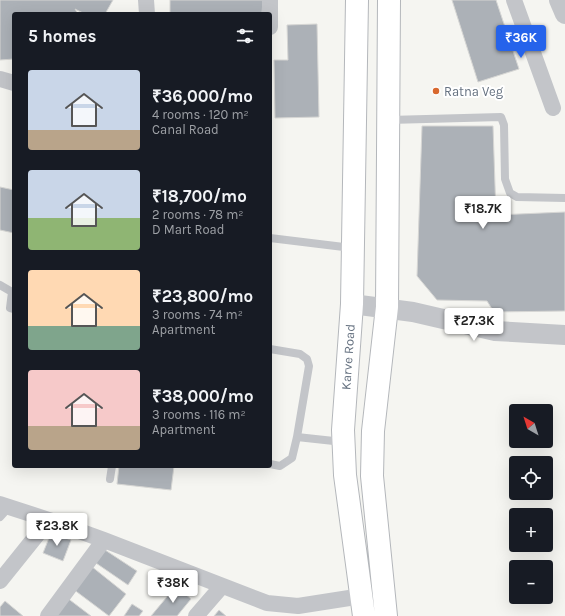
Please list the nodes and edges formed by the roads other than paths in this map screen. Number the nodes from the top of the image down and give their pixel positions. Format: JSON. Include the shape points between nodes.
{"nodes":[{"id":1,"x":146,"y":0,"type":"edge"},
{"id":2,"x":270,"y":0,"type":"edge"},
{"id":3,"x":357,"y":0,"type":"edge"},
{"id":4,"x":388,"y":0,"type":"edge"},
{"id":5,"x":514,"y":0,"type":"edge"},
{"id":6,"x":559,"y":0,"type":"edge"},
{"id":7,"x":147,"y":12,"type":"edge"},
{"id":8,"x":270,"y":12,"type":"edge"},
{"id":9,"x":565,"y":14,"type":"edge"},
{"id":10,"x":0,"y":79,"type":"edge"},
{"id":11,"x":12,"y":82,"type":"edge"},
{"id":12,"x":553,"y":108,"type":"dead end"},
{"id":13,"x":388,"y":120,"type":"junction"},
{"id":14,"x":565,"y":198,"type":"edge"},
{"id":15,"x":272,"y":238,"type":"edge"},
{"id":16,"x":353,"y":248,"type":"junction"},
{"id":17,"x":0,"y":285,"type":"edge"},
{"id":18,"x":12,"y":292,"type":"edge"},
{"id":19,"x":12,"y":292,"type":"edge"},
{"id":20,"x":352,"y":304,"type":"junction"},
{"id":21,"x":387,"y":307,"type":"junction"},
{"id":22,"x":12,"y":308,"type":"edge"},
{"id":23,"x":565,"y":335,"type":"edge"},
{"id":24,"x":272,"y":349,"type":"edge"},
{"id":25,"x":296,"y":438,"type":"junction"},
{"id":26,"x":344,"y":443,"type":"junction"},
{"id":27,"x":272,"y":464,"type":"edge"},
{"id":28,"x":112,"y":468,"type":"edge"},
{"id":29,"x":110,"y":479,"type":"dead end"},
{"id":30,"x":3,"y":509,"type":"edge"},
{"id":31,"x":49,"y":520,"type":"junction"},
{"id":32,"x":104,"y":540,"type":"junction"},
{"id":33,"x":0,"y":581,"type":"edge"},
{"id":34,"x":222,"y":586,"type":"junction"},
{"id":35,"x":362,"y":606,"type":"edge"},
{"id":36,"x":48,"y":616,"type":"edge"},
{"id":37,"x":196,"y":616,"type":"edge"},
{"id":38,"x":386,"y":616,"type":"edge"}],
"edges":[{"from":1,"to":7,"type":"street"},
{"from":2,"to":8,"type":"street"},
{"from":3,"to":16,"type":"main road","name":"Karve Road"},
{"from":4,"to":13,"type":"main road"},
{"from":5,"to":12,"type":"street"},
{"from":6,"to":9,"type":"street"},
{"from":10,"to":11,"type":"street"},
{"from":13,"to":14,"type":"lane","via":[[501,117],[504,125],[505,179],[510,193],[517,197]]},
{"from":13,"to":21,"type":"main road"},
{"from":15,"to":16,"type":"lane"},
{"from":16,"to":20,"type":"main road","name":"Karve Road"},
{"from":17,"to":19,"type":"lane"},
{"from":18,"to":22,"type":"lane"},
{"from":20,"to":21,"type":"street"},
{"from":20,"to":26,"type":"main road","name":"Karve Road"},
{"from":21,"to":23,"type":"street","via":[[495,331]]},
{"from":21,"to":38,"type":"main road","via":[[373,431],[372,476]]},
{"from":24,"to":25,"type":"lane","via":[[300,354],[307,358],[309,366]]},
{"from":25,"to":26,"type":"lane"},
{"from":25,"to":27,"type":"lane","via":[[292,458],[280,466]]},
{"from":26,"to":35,"type":"main road","name":"Karve Road","via":[[345,475]]},
{"from":28,"to":29,"type":"lane"},
{"from":30,"to":31,"type":"street"},
{"from":31,"to":32,"type":"street"},
{"from":31,"to":33,"type":"street"},
{"from":32,"to":34,"type":"street"},
{"from":32,"to":36,"type":"street"},
{"from":34,"to":35,"type":"street","via":[[267,603],[298,606]]},
{"from":34,"to":37,"type":"street"}]}
